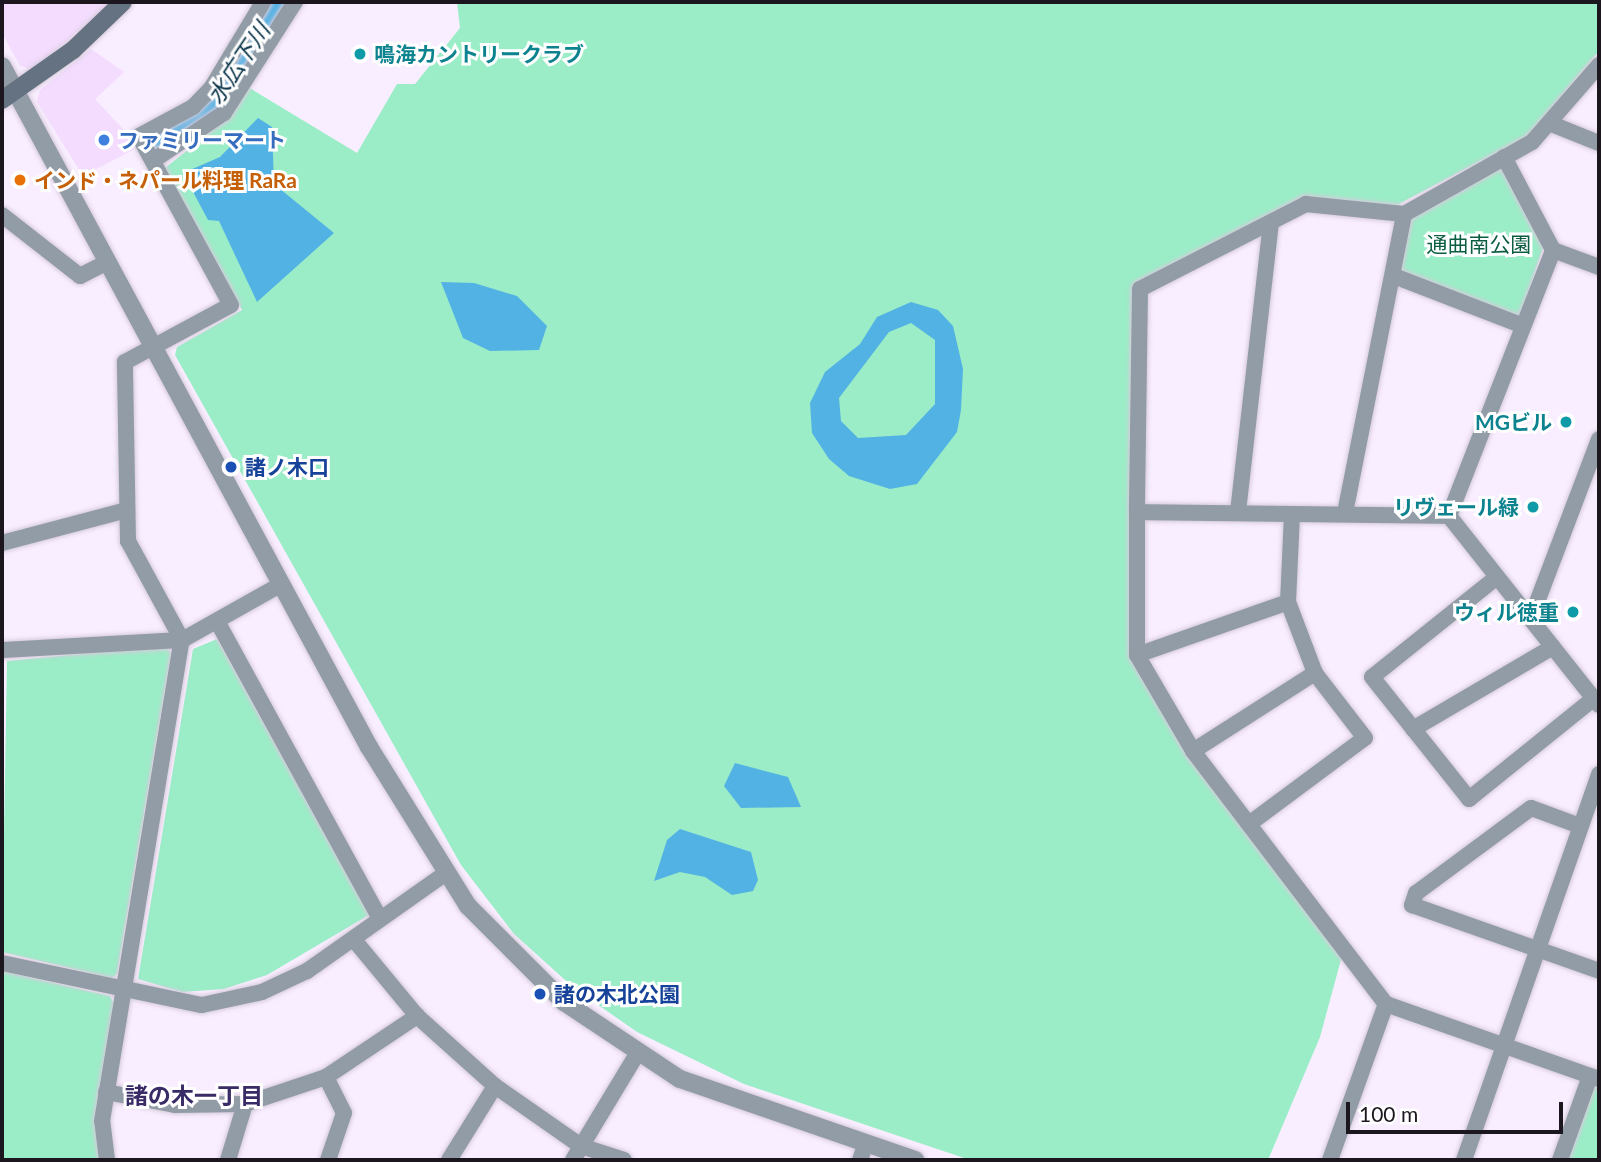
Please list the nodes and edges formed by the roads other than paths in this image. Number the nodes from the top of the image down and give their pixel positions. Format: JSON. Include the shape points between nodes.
{"nodes":[{"id":1,"x":123,"y":2,"type":"edge"},
{"id":2,"x":264,"y":2,"type":"edge"},
{"id":3,"x":295,"y":2,"type":"edge"},
{"id":4,"x":1599,"y":65,"type":"edge"},
{"id":5,"x":2,"y":66,"type":"edge"},
{"id":6,"x":9,"y":96,"type":"edge"},
{"id":7,"x":1549,"y":123,"type":"junction"},
{"id":8,"x":1599,"y":144,"type":"edge"},
{"id":9,"x":1504,"y":157,"type":"junction"},
{"id":10,"x":154,"y":160,"type":"junction"},
{"id":11,"x":1404,"y":214,"type":"junction"},
{"id":12,"x":2,"y":215,"type":"edge"},
{"id":13,"x":1271,"y":223,"type":"junction"},
{"id":14,"x":1553,"y":250,"type":"junction"},
{"id":15,"x":107,"y":262,"type":"junction"},
{"id":16,"x":1599,"y":267,"type":"edge"},
{"id":17,"x":1394,"y":276,"type":"junction"},
{"id":18,"x":1521,"y":325,"type":"junction"},
{"id":19,"x":153,"y":349,"type":"junction"},
{"id":20,"x":1599,"y":439,"type":"edge"},
{"id":21,"x":127,"y":510,"type":"junction"},
{"id":22,"x":1136,"y":512,"type":"junction"},
{"id":23,"x":1238,"y":512,"type":"junction"},
{"id":24,"x":1345,"y":513,"type":"junction"},
{"id":25,"x":1292,"y":514,"type":"junction"},
{"id":26,"x":1449,"y":516,"type":"junction"},
{"id":27,"x":2,"y":543,"type":"edge"},
{"id":28,"x":1497,"y":577,"type":"junction"},
{"id":29,"x":280,"y":585,"type":"junction"},
{"id":30,"x":1288,"y":603,"type":"junction"},
{"id":31,"x":1531,"y":618,"type":"junction"},
{"id":32,"x":217,"y":621,"type":"junction"},
{"id":33,"x":183,"y":640,"type":"junction"},
{"id":34,"x":1553,"y":647,"type":"junction"},
{"id":35,"x":2,"y":650,"type":"edge"},
{"id":36,"x":1137,"y":655,"type":"junction"},
{"id":37,"x":1315,"y":673,"type":"junction"},
{"id":38,"x":1596,"y":702,"type":"edge"},
{"id":39,"x":1413,"y":729,"type":"junction"},
{"id":40,"x":1194,"y":751,"type":"junction"},
{"id":41,"x":1599,"y":774,"type":"edge"},
{"id":42,"x":1249,"y":824,"type":"junction"},
{"id":43,"x":1580,"y":826,"type":"junction"},
{"id":44,"x":443,"y":875,"type":"junction"},
{"id":45,"x":379,"y":917,"type":"junction"},
{"id":46,"x":355,"y":941,"type":"junction"},
{"id":47,"x":1536,"y":948,"type":"junction"},
{"id":48,"x":2,"y":963,"type":"edge"},
{"id":49,"x":1599,"y":971,"type":"edge"},
{"id":50,"x":123,"y":992,"type":"junction"},
{"id":51,"x":1386,"y":1004,"type":"junction"},
{"id":52,"x":418,"y":1016,"type":"junction"},
{"id":53,"x":1504,"y":1045,"type":"junction"},
{"id":54,"x":637,"y":1054,"type":"junction"},
{"id":55,"x":326,"y":1077,"type":"junction"},
{"id":56,"x":1595,"y":1078,"type":"edge"},
{"id":57,"x":495,"y":1086,"type":"junction"},
{"id":58,"x":106,"y":1092,"type":"junction"},
{"id":59,"x":245,"y":1104,"type":"junction"},
{"id":60,"x":863,"y":1152,"type":"edge"},
{"id":61,"x":577,"y":1153,"type":"edge"},
{"id":62,"x":107,"y":1160,"type":"edge"},
{"id":63,"x":228,"y":1160,"type":"edge"},
{"id":64,"x":328,"y":1160,"type":"edge"},
{"id":65,"x":449,"y":1160,"type":"edge"},
{"id":66,"x":624,"y":1160,"type":"edge"},
{"id":67,"x":915,"y":1160,"type":"edge"},
{"id":68,"x":1331,"y":1160,"type":"edge"},
{"id":69,"x":1464,"y":1160,"type":"edge"},
{"id":70,"x":1560,"y":1160,"type":"edge"}],
"edges":[{"from":1,"to":6,"type":"main road","via":[[73,50]]},
{"from":2,"to":10,"type":"street","via":[[212,87],[193,107],[139,136]]},
{"from":3,"to":10,"type":"street","via":[[224,113]]},
{"from":4,"to":7,"type":"street"},
{"from":5,"to":6,"type":"street"},
{"from":6,"to":15,"type":"street"},
{"from":7,"to":8,"type":"street"},
{"from":7,"to":9,"type":"street"},
{"from":9,"to":11,"type":"street"},
{"from":9,"to":14,"type":"street"},
{"from":10,"to":19,"type":"street","via":[[232,305]]},
{"from":11,"to":13,"type":"street","via":[[1306,204]]},
{"from":11,"to":17,"type":"street"},
{"from":12,"to":15,"type":"street","via":[[80,276]]},
{"from":13,"to":22,"type":"street","via":[[1140,289]]},
{"from":13,"to":23,"type":"street"},
{"from":14,"to":16,"type":"street"},
{"from":14,"to":18,"type":"street"},
{"from":15,"to":19,"type":"street"},
{"from":17,"to":18,"type":"street"},
{"from":17,"to":24,"type":"street"},
{"from":18,"to":26,"type":"street"},
{"from":19,"to":21,"type":"street","via":[[125,362]]},
{"from":19,"to":29,"type":"street"},
{"from":20,"to":31,"type":"street"},
{"from":21,"to":27,"type":"street"},
{"from":21,"to":33,"type":"street","via":[[128,541]]},
{"from":22,"to":23,"type":"street"},
{"from":22,"to":36,"type":"street"},
{"from":23,"to":25,"type":"street"},
{"from":24,"to":25,"type":"street"},
{"from":24,"to":26,"type":"street"},
{"from":25,"to":30,"type":"street"},
{"from":26,"to":28,"type":"street"},
{"from":28,"to":31,"type":"street"},
{"from":28,"to":39,"type":"street","via":[[1372,677]]},
{"from":29,"to":32,"type":"street"},
{"from":29,"to":44,"type":"street"},
{"from":30,"to":36,"type":"street"},
{"from":30,"to":37,"type":"street"},
{"from":31,"to":34,"type":"street"},
{"from":32,"to":33,"type":"street"},
{"from":32,"to":45,"type":"street"},
{"from":33,"to":35,"type":"street"},
{"from":33,"to":50,"type":"street"},
{"from":34,"to":38,"type":"street"},
{"from":34,"to":39,"type":"street"},
{"from":36,"to":40,"type":"street"},
{"from":37,"to":40,"type":"street"},
{"from":37,"to":42,"type":"street","via":[[1365,738]]},
{"from":38,"to":39,"type":"street","via":[[1469,799]]},
{"from":40,"to":42,"type":"street"},
{"from":41,"to":43,"type":"street"},
{"from":42,"to":51,"type":"street"},
{"from":43,"to":47,"type":"street"},
{"from":43,"to":47,"type":"street","via":[[1531,808],[1416,893],[1412,905]]},
{"from":44,"to":45,"type":"street"},
{"from":44,"to":54,"type":"street","via":[[531,973]]},
{"from":45,"to":46,"type":"street"},
{"from":46,"to":50,"type":"street","via":[[307,971],[250,995],[202,1005]]},
{"from":46,"to":52,"type":"street"},
{"from":47,"to":49,"type":"street"},
{"from":47,"to":53,"type":"street"},
{"from":48,"to":50,"type":"street"},
{"from":50,"to":58,"type":"street"},
{"from":51,"to":53,"type":"street"},
{"from":51,"to":68,"type":"street"},
{"from":52,"to":55,"type":"street"},
{"from":52,"to":57,"type":"street"},
{"from":53,"to":56,"type":"street"},
{"from":53,"to":69,"type":"street"},
{"from":54,"to":60,"type":"street","via":[[722,1096]]},
{"from":54,"to":61,"type":"street"},
{"from":55,"to":59,"type":"street"},
{"from":55,"to":64,"type":"street","via":[[344,1113]]},
{"from":56,"to":70,"type":"street"},
{"from":57,"to":61,"type":"street"},
{"from":57,"to":65,"type":"street"},
{"from":58,"to":59,"type":"street","via":[[175,1105]]},
{"from":58,"to":62,"type":"street"},
{"from":59,"to":63,"type":"street"},
{"from":60,"to":67,"type":"street"},
{"from":61,"to":66,"type":"street"}]}
